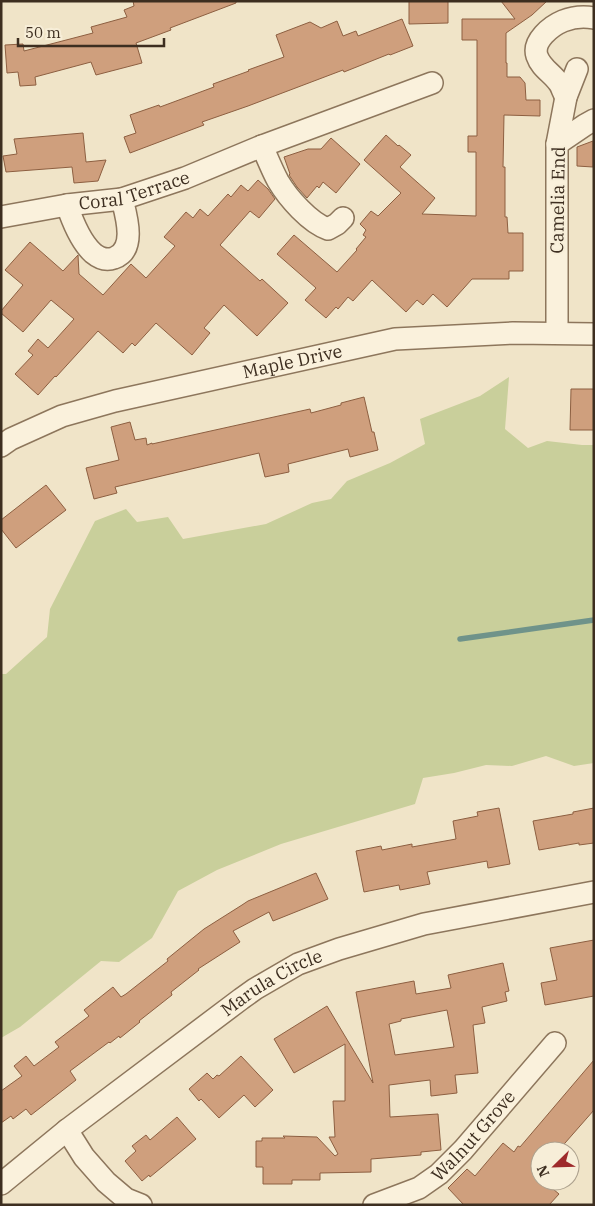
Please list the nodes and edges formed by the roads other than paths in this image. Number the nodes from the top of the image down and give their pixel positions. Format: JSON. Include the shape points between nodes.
{"nodes":[{"id":1,"x":594,"y":18,"type":"edge"},
{"id":2,"x":577,"y":69,"type":"dead end"},
{"id":3,"x":432,"y":83,"type":"dead end"},
{"id":4,"x":566,"y":97,"type":"junction"},
{"id":5,"x":594,"y":120,"type":"edge"},
{"id":6,"x":557,"y":144,"type":"junction"},
{"id":7,"x":262,"y":146,"type":"junction"},
{"id":8,"x":122,"y":198,"type":"junction"},
{"id":9,"x":67,"y":205,"type":"junction"},
{"id":10,"x":1,"y":217,"type":"edge"},
{"id":11,"x":343,"y":218,"type":"dead end"},
{"id":12,"x":557,"y":333,"type":"junction"},
{"id":13,"x":594,"y":334,"type":"edge"},
{"id":14,"x":1,"y":446,"type":"edge"},
{"id":15,"x":594,"y":892,"type":"edge"},
{"id":16,"x":555,"y":1042,"type":"dead end"},
{"id":17,"x":67,"y":1130,"type":"junction"},
{"id":18,"x":1,"y":1184,"type":"edge"},
{"id":19,"x":141,"y":1205,"type":"edge"},
{"id":20,"x":374,"y":1205,"type":"edge"}],
"edges":[{"from":1,"to":4,"type":"street","via":[[564,20],[553,26],[538,44],[537,57],[559,83]]},
{"from":2,"to":4,"type":"street","name":"Camelia End"},
{"from":3,"to":7,"type":"street","name":"Coral Terrace"},
{"from":4,"to":6,"type":"street","name":"Camelia End"},
{"from":5,"to":6,"type":"street"},
{"from":6,"to":12,"type":"street","name":"Camelia End"},
{"from":7,"to":8,"type":"street","name":"Coral Terrace","via":[[185,178]]},
{"from":7,"to":11,"type":"street","via":[[277,180],[299,208],[328,229]]},
{"from":8,"to":9,"type":"street","name":"Coral Terrace"},
{"from":8,"to":9,"type":"street","via":[[128,220],[127,243],[122,252],[109,259],[102,259],[87,247]]},
{"from":9,"to":10,"type":"street","name":"Coral Terrace"},
{"from":12,"to":13,"type":"street","name":"Maple Drive"},
{"from":12,"to":14,"type":"street","name":"Maple Drive","via":[[395,339],[115,400],[62,416]]},
{"from":15,"to":17,"type":"street","name":"Marula Circle","via":[[424,924],[298,964],[241,999]]},
{"from":16,"to":20,"type":"street","name":"Walnut Grove","via":[[439,1174],[419,1188]]},
{"from":17,"to":18,"type":"street","name":"Marula Circle"},
{"from":17,"to":19,"type":"street","via":[[84,1157],[106,1182],[126,1199]]}]}
